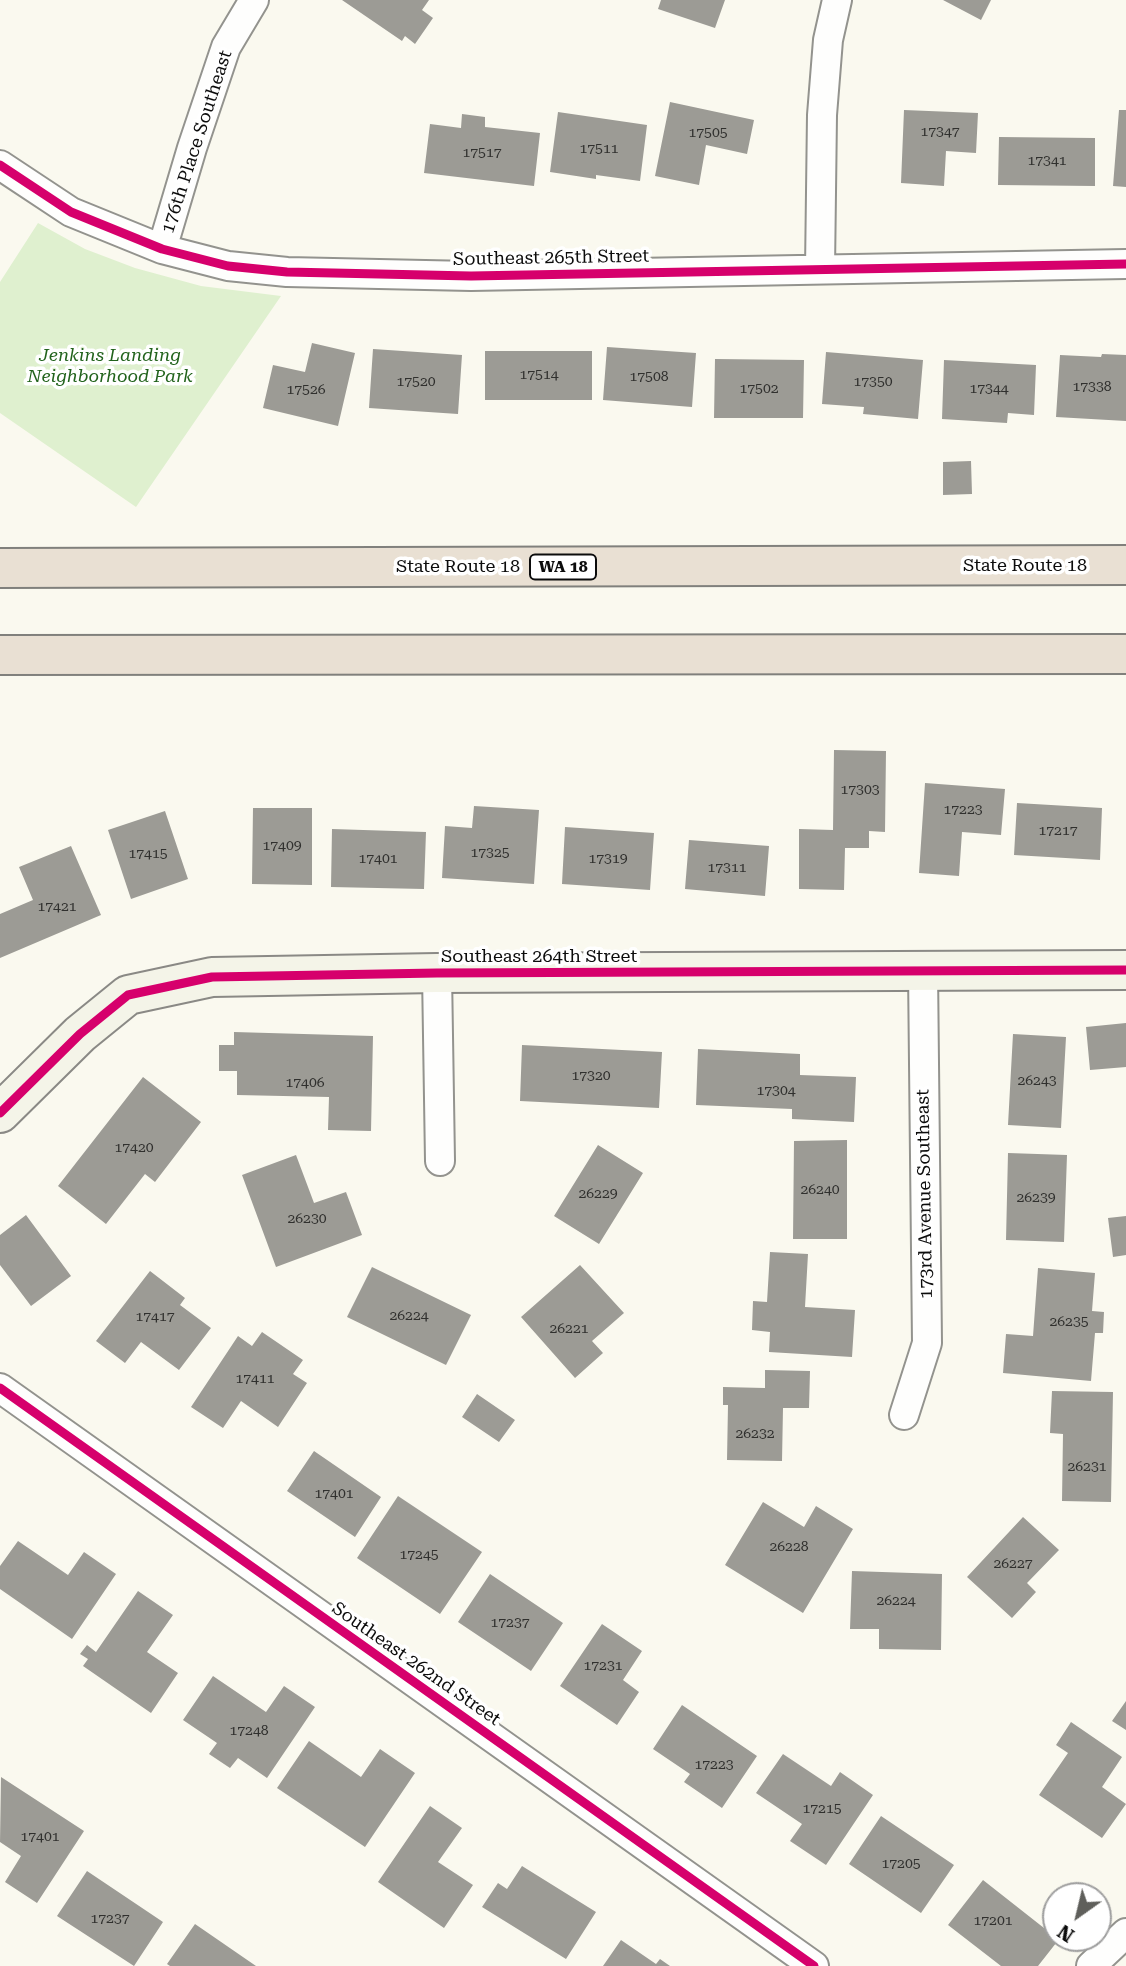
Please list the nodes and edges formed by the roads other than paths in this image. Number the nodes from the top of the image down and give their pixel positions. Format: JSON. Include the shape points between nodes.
{"nodes":[{"id":1,"x":254,"y":0,"type":"edge"},
{"id":2,"x":837,"y":0,"type":"edge"},
{"id":3,"x":0,"y":165,"type":"edge"},
{"id":4,"x":162,"y":249,"type":"junction"},
{"id":5,"x":1126,"y":264,"type":"edge"},
{"id":6,"x":820,"y":269,"type":"junction"},
{"id":7,"x":1126,"y":565,"type":"edge"},
{"id":8,"x":0,"y":568,"type":"edge"},
{"id":9,"x":1126,"y":654,"type":"edge"},
{"id":10,"x":0,"y":656,"type":"edge"},
{"id":11,"x":923,"y":970,"type":"junction"},
{"id":12,"x":1126,"y":970,"type":"edge"},
{"id":13,"x":438,"y":973,"type":"junction"},
{"id":14,"x":0,"y":1113,"type":"edge"},
{"id":15,"x":440,"y":1161,"type":"dead end"},
{"id":16,"x":0,"y":1388,"type":"edge"},
{"id":17,"x":904,"y":1415,"type":"dead end"},
{"id":18,"x":1126,"y":1933,"type":"edge"},
{"id":19,"x":814,"y":1966,"type":"edge"},
{"id":20,"x":1091,"y":1966,"type":"edge"}],
"edges":[{"from":1,"to":4,"type":"street","name":"176th Place Southeast","via":[[226,47]]},
{"from":2,"to":6,"type":"street","via":[[828,40],[822,115]]},
{"from":3,"to":4,"type":"street","name":"Southeast 265th Street","via":[[71,212]]},
{"from":4,"to":6,"type":"street","name":"Southeast 265th Street","via":[[228,266],[287,272],[471,276]]},
{"from":5,"to":6,"type":"street","name":"Southeast 265th Street"},
{"from":7,"to":8,"type":"highway","name":"State Route 18","number":"WA 18"},
{"from":9,"to":10,"type":"highway"},
{"from":11,"to":12,"type":"street","name":"Southeast 264th Street"},
{"from":11,"to":13,"type":"street","name":"Southeast 264th Street"},
{"from":11,"to":17,"type":"street","name":"173rd Avenue Southeast","via":[[927,1343]]},
{"from":13,"to":14,"type":"street","name":"Southeast 264th Street","via":[[212,977],[128,995],[80,1034]]},
{"from":13,"to":15,"type":"street"},
{"from":16,"to":19,"type":"street","name":"Southeast 262nd Street"},
{"from":18,"to":20,"type":"street"}]}
